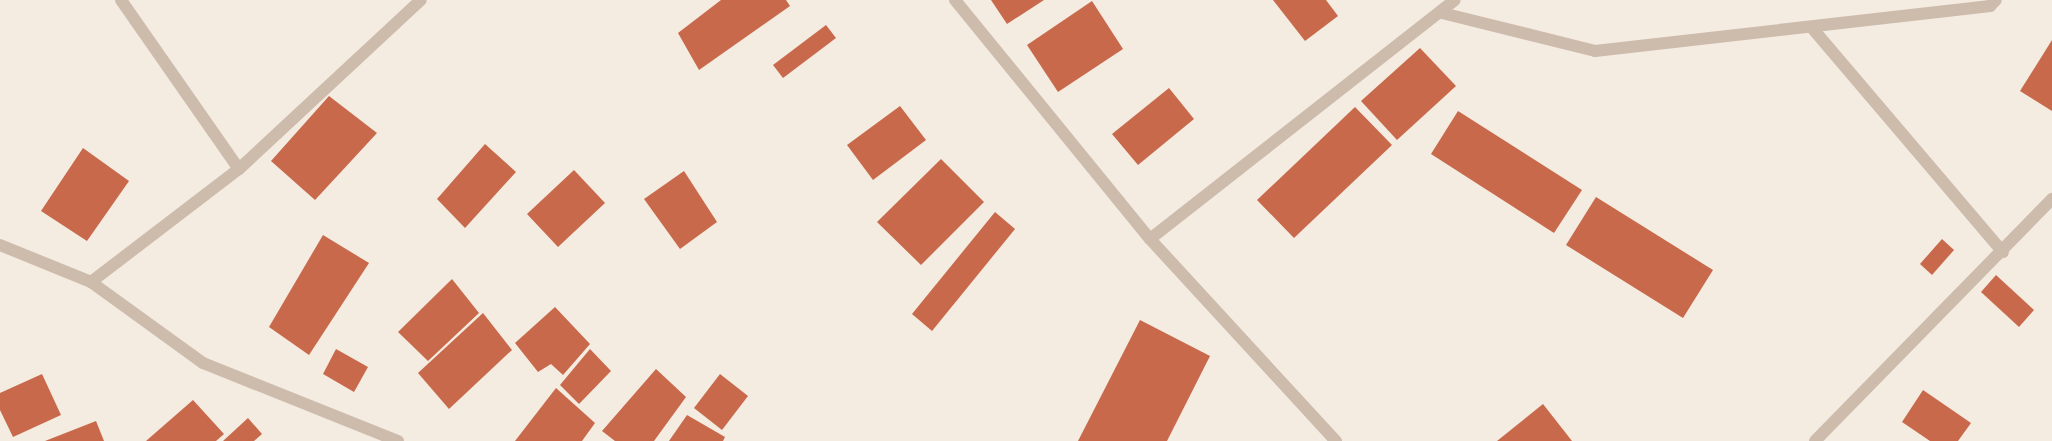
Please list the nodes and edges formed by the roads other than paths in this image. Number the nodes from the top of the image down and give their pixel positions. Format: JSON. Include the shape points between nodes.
{"nodes":[{"id":1,"x":121,"y":0,"type":"edge"},
{"id":2,"x":421,"y":0,"type":"edge"},
{"id":3,"x":955,"y":0,"type":"edge"},
{"id":4,"x":1455,"y":0,"type":"edge"},
{"id":5,"x":1996,"y":0,"type":"edge"},
{"id":6,"x":1442,"y":13,"type":"junction"},
{"id":7,"x":1813,"y":29,"type":"junction"},
{"id":8,"x":239,"y":169,"type":"junction"},
{"id":9,"x":2052,"y":199,"type":"edge"},
{"id":10,"x":1150,"y":239,"type":"junction"},
{"id":11,"x":0,"y":245,"type":"edge"},
{"id":12,"x":2004,"y":252,"type":"junction"},
{"id":13,"x":91,"y":282,"type":"junction"},
{"id":14,"x":398,"y":441,"type":"edge"},
{"id":15,"x":1336,"y":441,"type":"edge"},
{"id":16,"x":1815,"y":441,"type":"edge"}],
"edges":[{"from":1,"to":8,"type":"street"},
{"from":2,"to":8,"type":"street"},
{"from":3,"to":10,"type":"street"},
{"from":4,"to":6,"type":"street"},
{"from":5,"to":7,"type":"street","via":[[1990,6]]},
{"from":6,"to":7,"type":"street","via":[[1595,52]]},
{"from":6,"to":10,"type":"street"},
{"from":7,"to":12,"type":"street"},
{"from":8,"to":13,"type":"street"},
{"from":9,"to":12,"type":"street"},
{"from":10,"to":15,"type":"street"},
{"from":11,"to":13,"type":"street"},
{"from":12,"to":16,"type":"street"},
{"from":13,"to":14,"type":"street","via":[[203,362]]}]}
